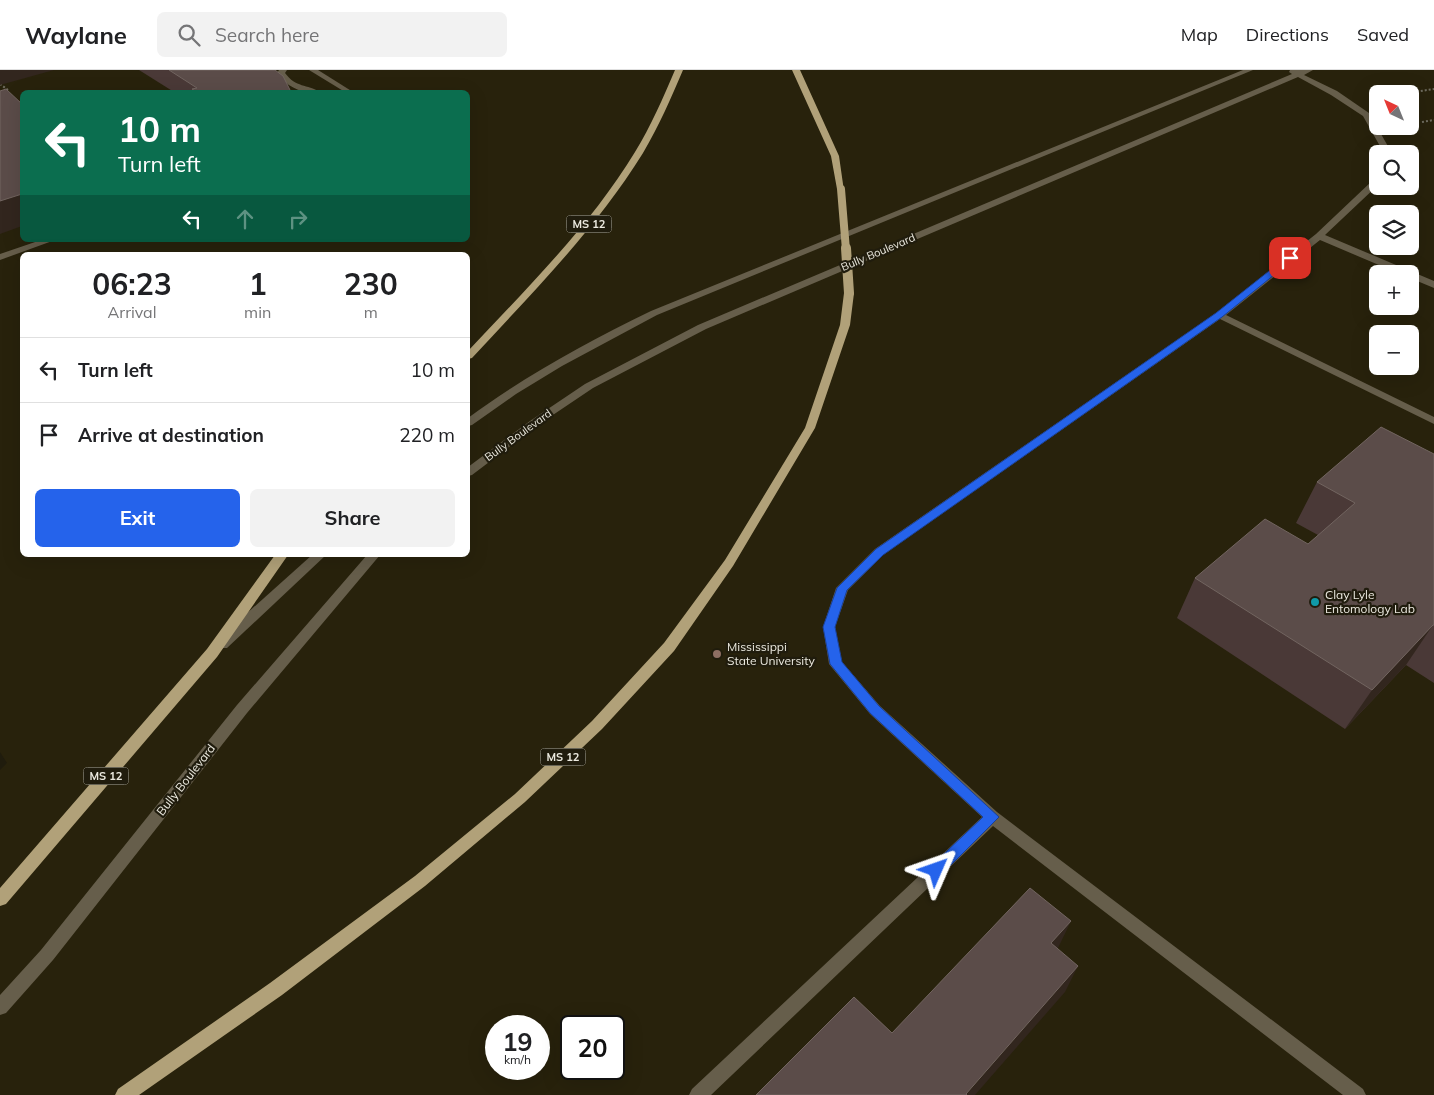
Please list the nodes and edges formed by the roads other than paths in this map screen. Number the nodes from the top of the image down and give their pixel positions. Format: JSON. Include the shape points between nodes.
{"nodes":[{"id":1,"x":283,"y":70,"type":"edge"},
{"id":2,"x":313,"y":70,"type":"edge"},
{"id":3,"x":679,"y":70,"type":"edge"},
{"id":4,"x":796,"y":70,"type":"edge"},
{"id":5,"x":1249,"y":70,"type":"edge"},
{"id":6,"x":1289,"y":70,"type":"edge"},
{"id":7,"x":1309,"y":70,"type":"edge"},
{"id":8,"x":1298,"y":75,"type":"junction"},
{"id":9,"x":304,"y":90,"type":"edge"},
{"id":10,"x":345,"y":90,"type":"edge"},
{"id":11,"x":1383,"y":145,"type":"edge"},
{"id":12,"x":1369,"y":189,"type":"edge"},
{"id":13,"x":1319,"y":236,"type":"junction"},
{"id":14,"x":44,"y":242,"type":"edge"},
{"id":15,"x":0,"y":258,"type":"edge"},
{"id":16,"x":1388,"y":265,"type":"edge"},
{"id":17,"x":1419,"y":278,"type":"edge"},
{"id":18,"x":1434,"y":285,"type":"edge"},
{"id":19,"x":1219,"y":315,"type":"junction"},
{"id":20,"x":470,"y":354,"type":"edge"},
{"id":21,"x":470,"y":422,"type":"edge"},
{"id":22,"x":1434,"y":422,"type":"edge"},
{"id":23,"x":470,"y":471,"type":"edge"},
{"id":24,"x":281,"y":557,"type":"edge"},
{"id":25,"x":318,"y":557,"type":"edge"},
{"id":26,"x":372,"y":557,"type":"edge"},
{"id":27,"x":212,"y":652,"type":"junction"},
{"id":28,"x":992,"y":817,"type":"junction"},
{"id":29,"x":0,"y":899,"type":"edge"},
{"id":30,"x":0,"y":1007,"type":"edge"},
{"id":31,"x":124,"y":1095,"type":"edge"},
{"id":32,"x":698,"y":1095,"type":"edge"},
{"id":33,"x":1357,"y":1095,"type":"edge"}],
"edges":[{"from":1,"to":9,"type":"street","via":[[281,73],[287,83]]},
{"from":2,"to":10,"type":"street"},
{"from":3,"to":20,"type":"main road","number":"MS 12","via":[[652,134],[611,197]]},
{"from":4,"to":31,"type":"main road","number":"MS 12","bridge":true,"via":[[835,156],[842,190],[849,292],[845,325],[810,428],[729,563],[669,647],[583,738],[520,798],[420,881],[276,989]]},
{"from":5,"to":21,"type":"street","via":[[654,313],[550,367]]},
{"from":6,"to":8,"type":"street"},
{"from":7,"to":8,"type":"street","name":"Bully Boulevard"},
{"from":8,"to":11,"type":"street","via":[[1334,93],[1366,115]]},
{"from":8,"to":23,"type":"street","name":"Bully Boulevard","via":[[702,327],[590,386]]},
{"from":12,"to":13,"type":"street"},
{"from":13,"to":16,"type":"street"},
{"from":13,"to":19,"type":"street"},
{"from":14,"to":15,"type":"street"},
{"from":17,"to":18,"type":"street"},
{"from":19,"to":22,"type":"street"},
{"from":19,"to":28,"type":"street","via":[[880,552],[842,588],[829,627],[836,664],[875,710]]},
{"from":24,"to":27,"type":"main road","number":"MS 12"},
{"from":25,"to":27,"type":"street"},
{"from":26,"to":30,"type":"street","name":"Bully Boulevard","via":[[242,709],[47,955]]},
{"from":27,"to":29,"type":"main road","number":"MS 12"},
{"from":28,"to":32,"type":"street"},
{"from":28,"to":33,"type":"street"}]}
